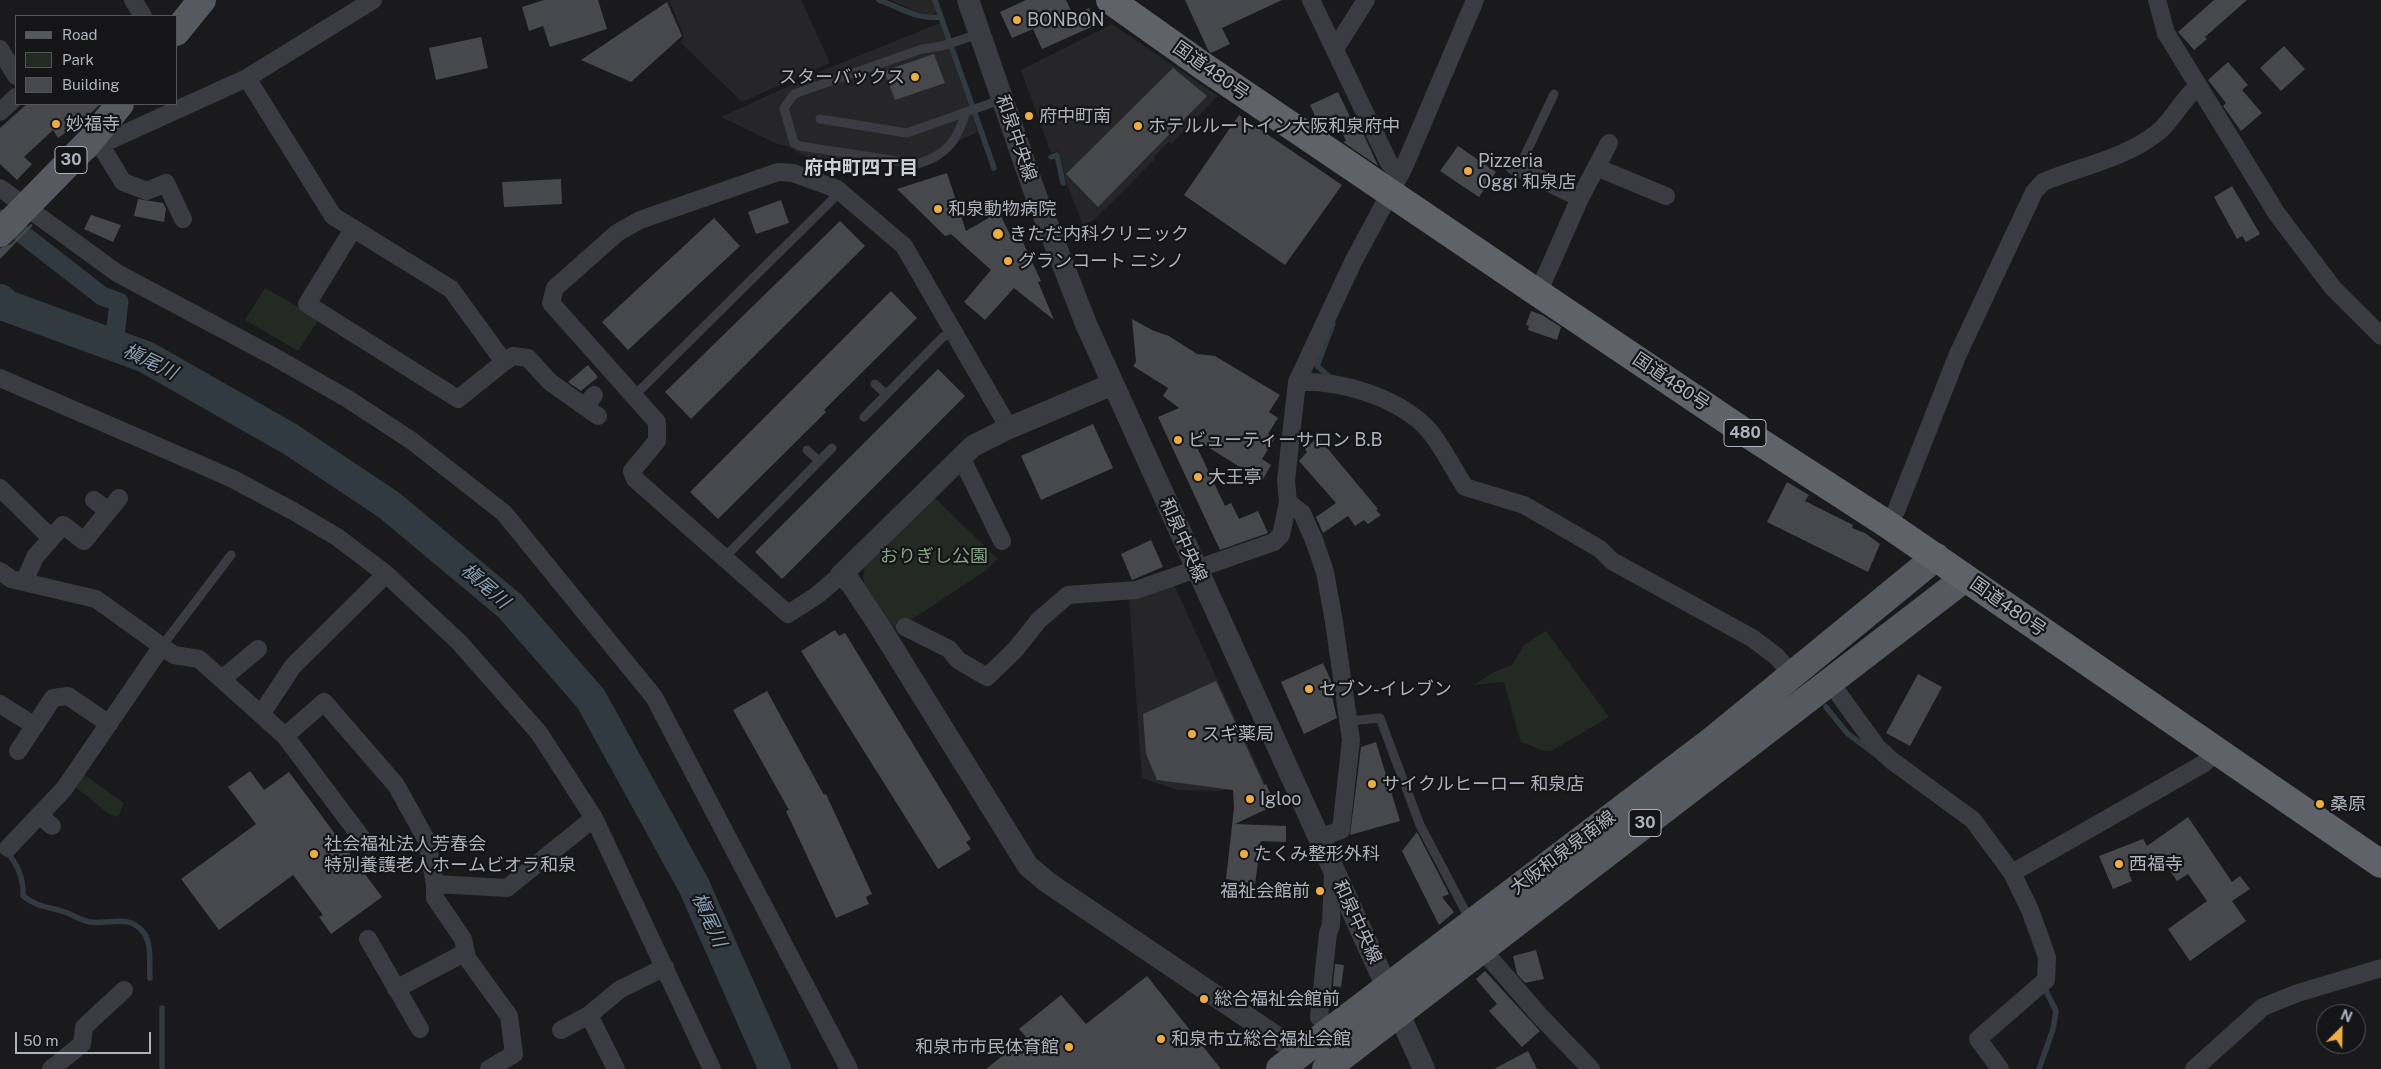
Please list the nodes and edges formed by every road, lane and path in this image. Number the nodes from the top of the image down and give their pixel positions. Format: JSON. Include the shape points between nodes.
{"nodes":[{"id":1,"x":132,"y":0,"type":"edge"},
{"id":2,"x":202,"y":0,"type":"edge"},
{"id":3,"x":373,"y":0,"type":"edge"},
{"id":4,"x":968,"y":0,"type":"edge"},
{"id":5,"x":1110,"y":0,"type":"edge"},
{"id":6,"x":1311,"y":0,"type":"edge"},
{"id":7,"x":1366,"y":0,"type":"edge"},
{"id":8,"x":1474,"y":0,"type":"edge"},
{"id":9,"x":2157,"y":0,"type":"edge"},
{"id":10,"x":142,"y":15,"type":"edge"},
{"id":11,"x":178,"y":30,"type":"edge"},
{"id":12,"x":980,"y":34,"type":"junction"},
{"id":13,"x":0,"y":49,"type":"edge"},
{"id":14,"x":1335,"y":49,"type":"junction"},
{"id":15,"x":15,"y":74,"type":"edge"},
{"id":16,"x":247,"y":78,"type":"junction"},
{"id":17,"x":2198,"y":87,"type":"junction"},
{"id":18,"x":1554,"y":94,"type":"dead end"},
{"id":19,"x":15,"y":97,"type":"edge"},
{"id":20,"x":1003,"y":99,"type":"junction"},
{"id":21,"x":119,"y":105,"type":"edge"},
{"id":22,"x":971,"y":110,"type":"junction"},
{"id":23,"x":0,"y":112,"type":"edge"},
{"id":24,"x":820,"y":119,"type":"dead end"},
{"id":25,"x":1609,"y":142,"type":"dead end"},
{"id":26,"x":101,"y":146,"type":"junction"},
{"id":27,"x":76,"y":155,"type":"junction"},
{"id":28,"x":1516,"y":167,"type":"joint"},
{"id":29,"x":1596,"y":168,"type":"junction"},
{"id":30,"x":1395,"y":183,"type":"junction"},
{"id":31,"x":0,"y":188,"type":"edge"},
{"id":32,"x":837,"y":189,"type":"junction"},
{"id":33,"x":1666,"y":196,"type":"dead end"},
{"id":34,"x":1580,"y":198,"type":"junction"},
{"id":35,"x":22,"y":210,"type":"junction"},
{"id":36,"x":183,"y":219,"type":"dead end"},
{"id":37,"x":353,"y":229,"type":"junction"},
{"id":38,"x":0,"y":233,"type":"edge"},
{"id":39,"x":1538,"y":292,"type":"junction"},
{"id":40,"x":954,"y":331,"type":"junction"},
{"id":41,"x":2381,"y":336,"type":"edge"},
{"id":42,"x":504,"y":362,"type":"junction"},
{"id":43,"x":0,"y":378,"type":"edge"},
{"id":44,"x":1296,"y":382,"type":"junction"},
{"id":45,"x":875,"y":384,"type":"dead end"},
{"id":46,"x":1113,"y":384,"type":"junction"},
{"id":47,"x":886,"y":394,"type":"junction"},
{"id":48,"x":634,"y":396,"type":"junction"},
{"id":49,"x":593,"y":406,"type":"dead end"},
{"id":50,"x":864,"y":417,"type":"dead end"},
{"id":51,"x":1009,"y":428,"type":"junction"},
{"id":52,"x":832,"y":448,"type":"dead end"},
{"id":53,"x":808,"y":450,"type":"dead end"},
{"id":54,"x":961,"y":458,"type":"junction"},
{"id":55,"x":819,"y":461,"type":"junction"},
{"id":56,"x":0,"y":488,"type":"edge"},
{"id":57,"x":94,"y":500,"type":"dead end"},
{"id":58,"x":1288,"y":502,"type":"junction"},
{"id":59,"x":1887,"y":524,"type":"junction"},
{"id":60,"x":51,"y":538,"type":"junction"},
{"id":61,"x":1002,"y":541,"type":"dead end"},
{"id":62,"x":231,"y":555,"type":"dead end"},
{"id":63,"x":724,"y":558,"type":"junction"},
{"id":64,"x":1936,"y":558,"type":"junction"},
{"id":65,"x":1197,"y":570,"type":"junction"},
{"id":66,"x":0,"y":571,"type":"edge"},
{"id":67,"x":386,"y":574,"type":"junction"},
{"id":68,"x":841,"y":575,"type":"junction"},
{"id":69,"x":1965,"y":578,"type":"junction"},
{"id":70,"x":24,"y":582,"type":"junction"},
{"id":71,"x":905,"y":627,"type":"dead end"},
{"id":72,"x":162,"y":646,"type":"junction"},
{"id":73,"x":258,"y":649,"type":"dead end"},
{"id":74,"x":1792,"y":674,"type":"junction"},
{"id":75,"x":222,"y":679,"type":"junction"},
{"id":76,"x":1830,"y":682,"type":"junction"},
{"id":77,"x":0,"y":704,"type":"edge"},
{"id":78,"x":262,"y":713,"type":"junction"},
{"id":79,"x":1350,"y":721,"type":"junction"},
{"id":80,"x":108,"y":724,"type":"junction"},
{"id":81,"x":35,"y":726,"type":"junction"},
{"id":82,"x":285,"y":736,"type":"junction"},
{"id":83,"x":18,"y":751,"type":"dead end"},
{"id":84,"x":2217,"y":753,"type":"junction"},
{"id":85,"x":594,"y":818,"type":"junction"},
{"id":86,"x":1319,"y":838,"type":"junction"},
{"id":87,"x":367,"y":845,"type":"dead end"},
{"id":88,"x":8,"y":848,"type":"dead end"},
{"id":89,"x":2381,"y":864,"type":"edge"},
{"id":90,"x":1333,"y":869,"type":"junction"},
{"id":91,"x":2012,"y":873,"type":"junction"},
{"id":92,"x":435,"y":884,"type":"junction"},
{"id":93,"x":1472,"y":923,"type":"junction"},
{"id":94,"x":368,"y":939,"type":"dead end"},
{"id":95,"x":1481,"y":948,"type":"junction"},
{"id":96,"x":466,"y":952,"type":"junction"},
{"id":97,"x":665,"y":967,"type":"junction"},
{"id":98,"x":2381,"y":968,"type":"edge"},
{"id":99,"x":1387,"y":986,"type":"junction"},
{"id":100,"x":396,"y":989,"type":"junction"},
{"id":101,"x":124,"y":990,"type":"dead end"},
{"id":102,"x":1398,"y":1012,"type":"junction"},
{"id":103,"x":589,"y":1015,"type":"junction"},
{"id":104,"x":1319,"y":1017,"type":"dead end"},
{"id":105,"x":420,"y":1029,"type":"dead end"},
{"id":106,"x":561,"y":1030,"type":"dead end"},
{"id":107,"x":1290,"y":1061,"type":"edge"},
{"id":108,"x":52,"y":1069,"type":"edge"},
{"id":109,"x":488,"y":1069,"type":"edge"},
{"id":110,"x":616,"y":1069,"type":"edge"},
{"id":111,"x":712,"y":1069,"type":"edge"},
{"id":112,"x":850,"y":1069,"type":"edge"},
{"id":113,"x":1326,"y":1069,"type":"edge"},
{"id":114,"x":1424,"y":1069,"type":"edge"},
{"id":115,"x":1591,"y":1069,"type":"edge"},
{"id":116,"x":2000,"y":1069,"type":"edge"},
{"id":117,"x":2194,"y":1069,"type":"edge"}],
"edges":[{"from":1,"to":10,"type":"street"},
{"from":2,"to":11,"type":"main road"},
{"from":3,"to":16,"type":"street"},
{"from":4,"to":12,"type":"street","name":"和泉中央線"},
{"from":5,"to":30,"type":"highway","name":"国道480号","number":"480","via":[[1203,66]]},
{"from":6,"to":14,"type":"street"},
{"from":7,"to":14,"type":"street"},
{"from":8,"to":30,"type":"street"},
{"from":9,"to":17,"type":"street","via":[[2166,33]]},
{"from":12,"to":20,"type":"street","name":"和泉中央線"},
{"from":12,"to":22,"type":"lane","via":[[922,50],[794,94],[784,108],[794,143],[800,146],[917,164],[931,160],[952,143]]},
{"from":13,"to":15,"type":"street"},
{"from":14,"to":30,"type":"street","via":[[1389,162]]},
{"from":16,"to":26,"type":"street"},
{"from":16,"to":37,"type":"street","via":[[333,216]]},
{"from":17,"to":41,"type":"street","via":[[2277,214],[2315,267]]},
{"from":17,"to":59,"type":"street","via":[[2158,133],[2130,150],[2043,182],[2034,192],[1958,354],[1896,511]]},
{"from":18,"to":28,"type":"lane"},
{"from":19,"to":23,"type":"street"},
{"from":20,"to":22,"type":"lane"},
{"from":20,"to":46,"type":"street","name":"和泉中央線","via":[[1038,202]]},
{"from":21,"to":27,"type":"main road","number":"30"},
{"from":22,"to":24,"type":"lane","via":[[907,133]]},
{"from":25,"to":29,"type":"street"},
{"from":26,"to":27,"type":"street"},
{"from":26,"to":36,"type":"street","via":[[123,182],[147,191],[166,183]]},
{"from":27,"to":35,"type":"main road","number":"30"},
{"from":28,"to":34,"type":"street"},
{"from":29,"to":33,"type":"street"},
{"from":29,"to":34,"type":"street"},
{"from":30,"to":39,"type":"highway","name":"国道480号","number":"480"},
{"from":30,"to":44,"type":"street"},
{"from":31,"to":35,"type":"street"},
{"from":32,"to":40,"type":"street","via":[[904,246]]},
{"from":32,"to":48,"type":"lane","via":[[833,199]]},
{"from":32,"to":48,"type":"street","via":[[792,173],[778,172],[640,220],[618,233],[555,288],[551,303]]},
{"from":34,"to":39,"type":"street"},
{"from":35,"to":38,"type":"main road","number":"30"},
{"from":35,"to":112,"type":"street","via":[[117,272],[348,399],[412,441],[504,513],[654,697]]},
{"from":37,"to":42,"type":"street","via":[[451,290]]},
{"from":37,"to":42,"type":"street","via":[[307,304],[458,399]]},
{"from":39,"to":59,"type":"highway","name":"国道480号","number":"480"},
{"from":40,"to":47,"type":"lane","via":[[943,337]]},
{"from":40,"to":51,"type":"street"},
{"from":42,"to":49,"type":"street","via":[[513,356],[528,358],[550,382]]},
{"from":43,"to":67,"type":"street","via":[[232,478],[336,537]]},
{"from":44,"to":58,"type":"street","via":[[1286,480]]},
{"from":44,"to":74,"type":"street","via":[[1333,385],[1368,394],[1407,410],[1426,428],[1465,487],[1524,505],[1600,549],[1612,561],[1752,638],[1776,656]]},
{"from":45,"to":47,"type":"lane"},
{"from":46,"to":51,"type":"street"},
{"from":46,"to":65,"type":"street","name":"和泉中央線"},
{"from":47,"to":50,"type":"lane"},
{"from":48,"to":63,"type":"street","via":[[657,422],[657,441],[632,471],[635,479]]},
{"from":51,"to":54,"type":"street","via":[[973,446]]},
{"from":52,"to":55,"type":"lane"},
{"from":53,"to":55,"type":"lane"},
{"from":54,"to":61,"type":"street"},
{"from":54,"to":68,"type":"street"},
{"from":55,"to":63,"type":"lane"},
{"from":56,"to":60,"type":"street"},
{"from":57,"to":60,"type":"street","via":[[114,504],[84,541],[63,524]]},
{"from":58,"to":65,"type":"street","via":[[1281,535],[1274,542]]},
{"from":58,"to":79,"type":"street","via":[[1302,513],[1325,572]]},
{"from":59,"to":64,"type":"highway","name":"国道480号","number":"480"},
{"from":60,"to":70,"type":"street","via":[[35,557]]},
{"from":62,"to":72,"type":"lane"},
{"from":63,"to":68,"type":"street","via":[[788,614]]},
{"from":64,"to":69,"type":"highway","name":"国道480号","number":"480"},
{"from":64,"to":74,"type":"main road","name":"大阪和泉泉南線","number":"30"},
{"from":65,"to":71,"type":"street","via":[[1136,590],[1068,595],[1039,620],[987,677],[958,660],[950,649]]},
{"from":65,"to":86,"type":"street","name":"和泉中央線"},
{"from":66,"to":70,"type":"street","via":[[11,580]]},
{"from":67,"to":78,"type":"street","via":[[293,666]]},
{"from":67,"to":85,"type":"street","via":[[459,642],[539,733]]},
{"from":68,"to":107,"type":"street","via":[[850,582],[878,624],[1028,866]]},
{"from":69,"to":76,"type":"main road","name":"大阪和泉泉南線","number":"30"},
{"from":69,"to":84,"type":"highway","name":"国道480号","number":"480"},
{"from":70,"to":72,"type":"street","via":[[96,599]]},
{"from":72,"to":75,"type":"street","via":[[174,655],[200,659]]},
{"from":72,"to":80,"type":"street"},
{"from":73,"to":75,"type":"street"},
{"from":74,"to":93,"type":"main road","name":"大阪和泉泉南線","number":"30","via":[[1708,743]]},
{"from":75,"to":78,"type":"street"},
{"from":76,"to":91,"type":"street","via":[[1877,747],[1973,820]]},
{"from":76,"to":95,"type":"main road","name":"大阪和泉泉南線","number":"30"},
{"from":77,"to":81,"type":"street"},
{"from":78,"to":82,"type":"street"},
{"from":79,"to":86,"type":"street","via":[[1351,740],[1341,830]]},
{"from":79,"to":93,"type":"lane","via":[[1380,718],[1420,825]]},
{"from":80,"to":81,"type":"street","via":[[68,696],[62,696],[53,698]]},
{"from":80,"to":88,"type":"street","via":[[45,820]]},
{"from":81,"to":83,"type":"street"},
{"from":82,"to":87,"type":"street"},
{"from":82,"to":92,"type":"street","via":[[324,702],[396,785],[427,841]]},
{"from":84,"to":89,"type":"highway","name":"国道480号","number":"480"},
{"from":84,"to":91,"type":"street"},
{"from":85,"to":92,"type":"street","via":[[507,888]]},
{"from":85,"to":97,"type":"street"},
{"from":86,"to":90,"type":"street","name":"和泉中央線"},
{"from":90,"to":99,"type":"street","name":"和泉中央線"},
{"from":90,"to":104,"type":"street","via":[[1331,925]]},
{"from":91,"to":116,"type":"street","via":[[2047,957],[2042,984],[1978,1039]]},
{"from":92,"to":96,"type":"street","via":[[435,898],[463,939]]},
{"from":93,"to":99,"type":"main road","name":"大阪和泉泉南線","number":"30"},
{"from":94,"to":100,"type":"street"},
{"from":95,"to":102,"type":"main road","name":"大阪和泉泉南線","number":"30"},
{"from":95,"to":115,"type":"street"},
{"from":96,"to":100,"type":"street"},
{"from":96,"to":109,"type":"street","via":[[467,958],[509,1016],[514,1054]]},
{"from":97,"to":103,"type":"street","via":[[619,990]]},
{"from":97,"to":111,"type":"street"},
{"from":98,"to":117,"type":"street","via":[[2263,1007]]},
{"from":99,"to":102,"type":"street","name":"和泉中央線"},
{"from":99,"to":107,"type":"main road","name":"大阪和泉泉南線","number":"30"},
{"from":100,"to":105,"type":"street"},
{"from":101,"to":108,"type":"street","via":[[84,1027],[82,1044]]},
{"from":102,"to":113,"type":"main road","name":"大阪和泉泉南線","number":"30"},
{"from":102,"to":114,"type":"street","name":"和泉中央線"},
{"from":103,"to":106,"type":"street"},
{"from":103,"to":110,"type":"street"}]}
